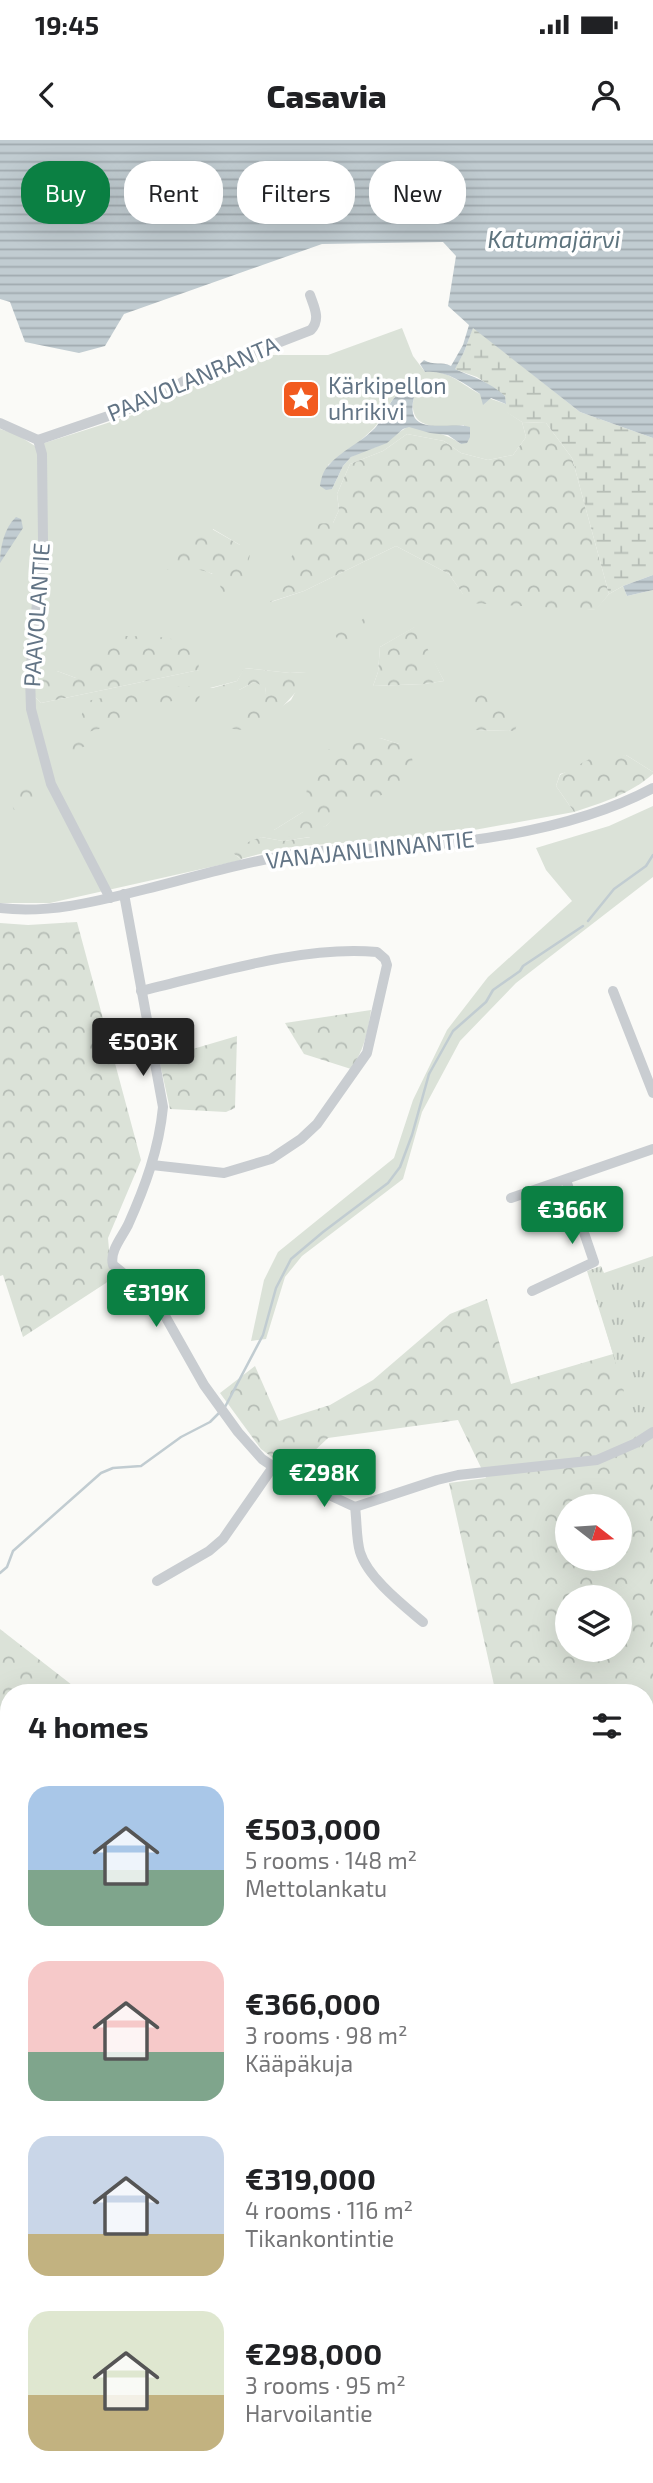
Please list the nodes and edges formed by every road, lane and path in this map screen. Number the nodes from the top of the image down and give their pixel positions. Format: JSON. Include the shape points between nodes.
{"nodes":[{"id":1,"x":310,"y":295,"type":"dead end"},
{"id":2,"x":0,"y":424,"type":"edge"},
{"id":3,"x":38,"y":440,"type":"junction"},
{"id":4,"x":653,"y":788,"type":"edge"},
{"id":5,"x":124,"y":894,"type":"junction"},
{"id":6,"x":110,"y":898,"type":"junction"},
{"id":7,"x":0,"y":908,"type":"edge"},
{"id":8,"x":613,"y":991,"type":"dead end"},
{"id":9,"x":141,"y":992,"type":"junction"},
{"id":10,"x":653,"y":1093,"type":"edge"},
{"id":11,"x":653,"y":1149,"type":"edge"},
{"id":12,"x":152,"y":1165,"type":"junction"},
{"id":13,"x":566,"y":1180,"type":"junction"},
{"id":14,"x":511,"y":1198,"type":"dead end"},
{"id":15,"x":532,"y":1291,"type":"dead end"},
{"id":16,"x":653,"y":1432,"type":"edge"},
{"id":17,"x":273,"y":1466,"type":"junction"},
{"id":18,"x":355,"y":1507,"type":"junction"},
{"id":19,"x":157,"y":1581,"type":"dead end"},
{"id":20,"x":423,"y":1622,"type":"dead end"}],
"edges":[{"from":1,"to":3,"type":"street","name":"PAAVOLANRANTA","via":[[317,317],[311,330],[192,376],[152,401]]},
{"from":2,"to":3,"type":"street"},
{"from":3,"to":6,"type":"street","name":"PAAVOLANTIE","via":[[43,540],[30,676],[32,709],[51,784]]},
{"from":4,"to":5,"type":"street","name":"VANAJANLINNANTIE","via":[[616,806],[541,827],[442,844],[300,853]]},
{"from":5,"to":6,"type":"street","name":"VANAJANLINNANTIE"},
{"from":5,"to":9,"type":"street"},
{"from":6,"to":7,"type":"street","name":"VANAJANLINNANTIE","via":[[53,909]]},
{"from":8,"to":10,"type":"street"},
{"from":9,"to":12,"type":"street","via":[[163,1107]]},
{"from":9,"to":12,"type":"street","via":[[310,954],[376,953],[387,965],[367,1053],[302,1139],[271,1159],[224,1173]]},
{"from":11,"to":13,"type":"street"},
{"from":12,"to":17,"type":"street","via":[[112,1258],[117,1269],[160,1307],[204,1385],[246,1441]]},
{"from":13,"to":14,"type":"street"},
{"from":13,"to":15,"type":"street","via":[[594,1262]]},
{"from":16,"to":18,"type":"street","via":[[597,1460],[458,1475]]},
{"from":17,"to":18,"type":"street"},
{"from":17,"to":19,"type":"street","via":[[223,1539]]},
{"from":18,"to":20,"type":"street","via":[[360,1552],[367,1564],[391,1595]]}]}
